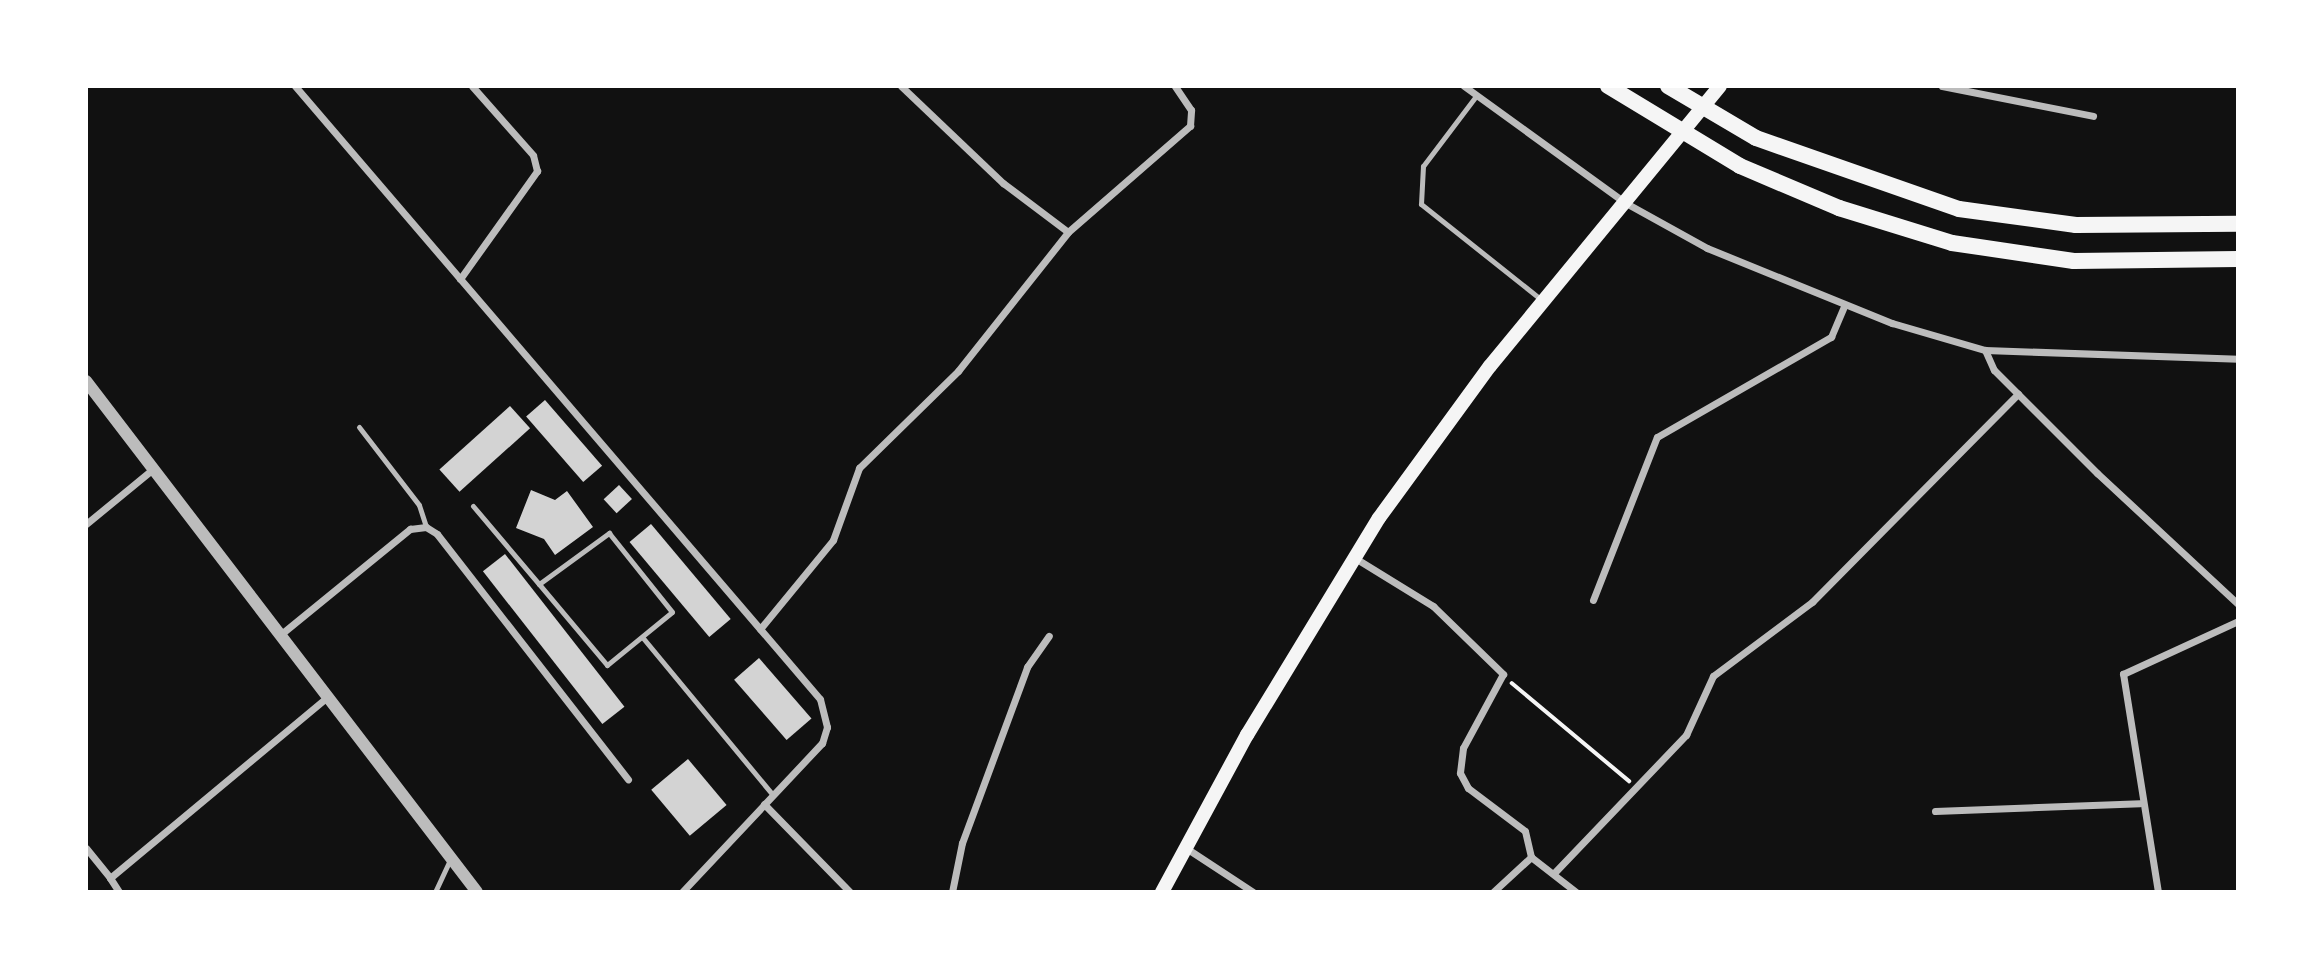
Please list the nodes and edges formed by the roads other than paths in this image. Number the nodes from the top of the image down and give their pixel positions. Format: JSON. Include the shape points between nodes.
{"nodes":[{"id":1,"x":295,"y":86,"type":"edge"},
{"id":2,"x":472,"y":86,"type":"edge"},
{"id":3,"x":901,"y":86,"type":"edge"},
{"id":4,"x":1175,"y":86,"type":"edge"},
{"id":5,"x":1464,"y":86,"type":"edge"},
{"id":6,"x":1608,"y":86,"type":"edge"},
{"id":7,"x":1668,"y":86,"type":"edge"},
{"id":8,"x":1720,"y":86,"type":"edge"},
{"id":9,"x":1942,"y":86,"type":"edge"},
{"id":10,"x":1476,"y":96,"type":"junction"},
{"id":11,"x":2094,"y":116,"type":"dead end"},
{"id":12,"x":1624,"y":202,"type":"junction"},
{"id":13,"x":2238,"y":224,"type":"edge"},
{"id":14,"x":1068,"y":232,"type":"junction"},
{"id":15,"x":2238,"y":259,"type":"edge"},
{"id":16,"x":460,"y":279,"type":"junction"},
{"id":17,"x":1543,"y":301,"type":"junction"},
{"id":18,"x":1844,"y":306,"type":"junction"},
{"id":19,"x":1984,"y":350,"type":"junction"},
{"id":20,"x":2238,"y":359,"type":"edge"},
{"id":21,"x":86,"y":381,"type":"edge"},
{"id":22,"x":2018,"y":394,"type":"junction"},
{"id":23,"x":359,"y":427,"type":"dead end"},
{"id":24,"x":153,"y":469,"type":"junction"},
{"id":25,"x":473,"y":506,"type":"dead end"},
{"id":26,"x":86,"y":524,"type":"edge"},
{"id":27,"x":426,"y":527,"type":"junction"},
{"id":28,"x":1355,"y":558,"type":"junction"},
{"id":29,"x":539,"y":584,"type":"junction"},
{"id":30,"x":1593,"y":600,"type":"dead end"},
{"id":31,"x":2238,"y":604,"type":"edge"},
{"id":32,"x":2238,"y":621,"type":"edge"},
{"id":33,"x":760,"y":629,"type":"junction"},
{"id":34,"x":280,"y":635,"type":"junction"},
{"id":35,"x":1049,"y":636,"type":"dead end"},
{"id":36,"x":643,"y":638,"type":"junction"},
{"id":37,"x":327,"y":697,"type":"junction"},
{"id":38,"x":628,"y":779,"type":"dead end"},
{"id":39,"x":773,"y":795,"type":"junction"},
{"id":40,"x":2140,"y":803,"type":"junction"},
{"id":41,"x":764,"y":804,"type":"junction"},
{"id":42,"x":1935,"y":811,"type":"dead end"},
{"id":43,"x":1186,"y":847,"type":"junction"},
{"id":44,"x":86,"y":848,"type":"edge"},
{"id":45,"x":1531,"y":857,"type":"junction"},
{"id":46,"x":451,"y":858,"type":"junction"},
{"id":47,"x":1555,"y":872,"type":"junction"},
{"id":48,"x":110,"y":878,"type":"junction"},
{"id":49,"x":119,"y":892,"type":"edge"},
{"id":50,"x":435,"y":892,"type":"edge"},
{"id":51,"x":477,"y":892,"type":"edge"},
{"id":52,"x":682,"y":892,"type":"edge"},
{"id":53,"x":850,"y":892,"type":"edge"},
{"id":54,"x":952,"y":892,"type":"edge"},
{"id":55,"x":1162,"y":892,"type":"edge"},
{"id":56,"x":1253,"y":892,"type":"edge"},
{"id":57,"x":1493,"y":892,"type":"edge"},
{"id":58,"x":1576,"y":892,"type":"edge"},
{"id":59,"x":2158,"y":892,"type":"edge"}],
"edges":[{"from":1,"to":16,"type":"street"},
{"from":2,"to":16,"type":"street","via":[[533,155],[537,171]]},
{"from":3,"to":14,"type":"street","via":[[1003,183]]},
{"from":4,"to":14,"type":"street","via":[[1191,110],[1190,126]]},
{"from":5,"to":10,"type":"street"},
{"from":6,"to":15,"type":"highway","via":[[1740,166],[1839,208],[1952,243],[2074,261]]},
{"from":7,"to":13,"type":"highway","via":[[1756,138],[1959,209],[2076,225]]},
{"from":8,"to":12,"type":"main road"},
{"from":9,"to":11,"type":"street"},
{"from":10,"to":12,"type":"street"},
{"from":10,"to":17,"type":"lane","via":[[1423,166],[1421,204]]},
{"from":12,"to":17,"type":"main road"},
{"from":12,"to":18,"type":"street","via":[[1746,269]]},
{"from":14,"to":33,"type":"street","via":[[958,371],[859,468],[834,540]]},
{"from":16,"to":33,"type":"street"},
{"from":17,"to":28,"type":"main road"},
{"from":18,"to":19,"type":"street"},
{"from":18,"to":30,"type":"street","via":[[1831,337],[1657,437]]},
{"from":19,"to":20,"type":"street"},
{"from":19,"to":22,"type":"street"},
{"from":21,"to":24,"type":"street"},
{"from":22,"to":31,"type":"street"},
{"from":22,"to":47,"type":"street","via":[[1812,602],[1713,676],[1695,721]]},
{"from":23,"to":27,"type":"lane","via":[[419,505]]},
{"from":24,"to":26,"type":"street"},
{"from":24,"to":34,"type":"street"},
{"from":25,"to":29,"type":"lane"},
{"from":27,"to":34,"type":"street","via":[[410,529]]},
{"from":27,"to":38,"type":"street","via":[[438,534]]},
{"from":28,"to":43,"type":"main road"},
{"from":28,"to":45,"type":"street","via":[[1433,606],[1503,674],[1463,748],[1460,773],[1468,788],[1525,831]]},
{"from":29,"to":36,"type":"lane","via":[[604,664]]},
{"from":29,"to":36,"type":"lane","via":[[609,533],[671,608],[668,618]]},
{"from":32,"to":40,"type":"street","via":[[2123,674]]},
{"from":33,"to":39,"type":"street","via":[[820,699],[827,727],[822,743]]},
{"from":34,"to":37,"type":"street"},
{"from":35,"to":54,"type":"street","via":[[1027,667],[962,843]]},
{"from":36,"to":39,"type":"lane"},
{"from":37,"to":46,"type":"street"},
{"from":37,"to":48,"type":"street"},
{"from":39,"to":41,"type":"street"},
{"from":40,"to":42,"type":"street"},
{"from":40,"to":59,"type":"street"},
{"from":41,"to":52,"type":"street"},
{"from":41,"to":53,"type":"street"},
{"from":43,"to":55,"type":"main road"},
{"from":43,"to":56,"type":"street"},
{"from":44,"to":48,"type":"street"},
{"from":45,"to":47,"type":"street"},
{"from":45,"to":57,"type":"street"},
{"from":46,"to":50,"type":"lane"},
{"from":46,"to":51,"type":"street"},
{"from":47,"to":58,"type":"street"},
{"from":48,"to":49,"type":"street"}]}
